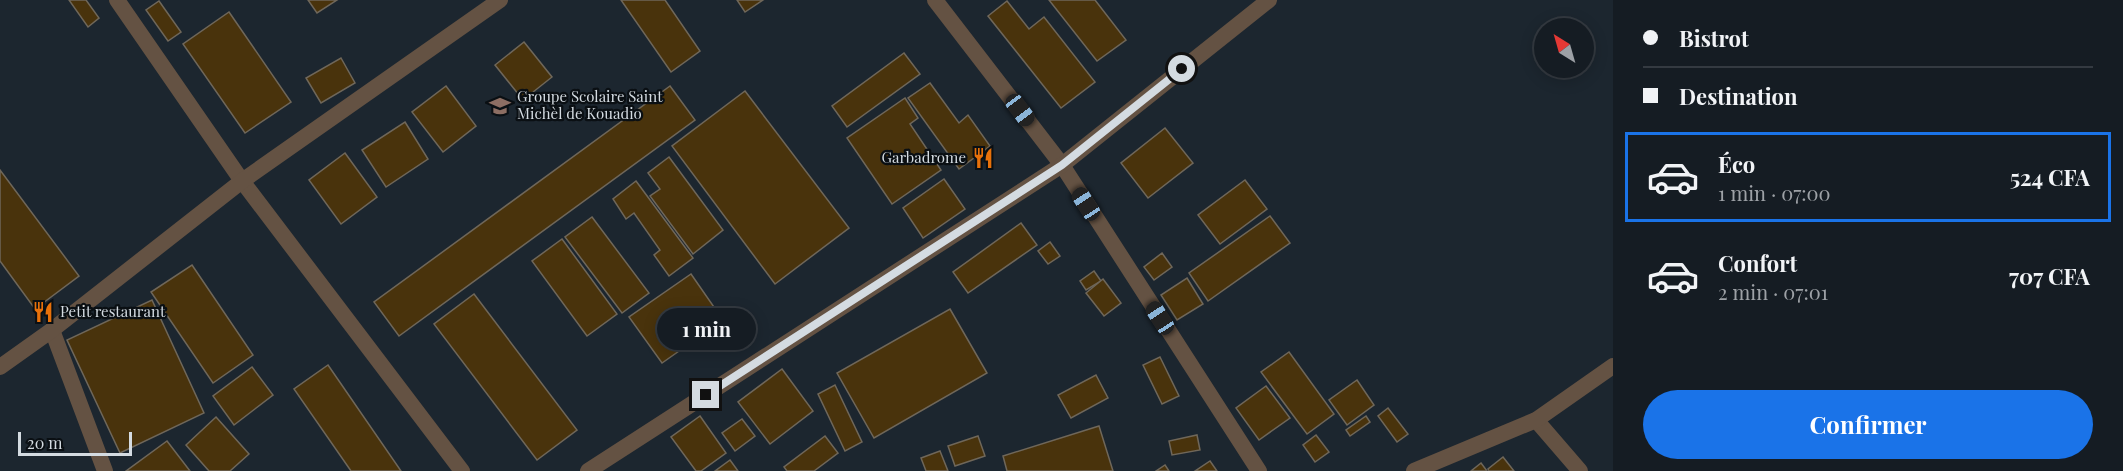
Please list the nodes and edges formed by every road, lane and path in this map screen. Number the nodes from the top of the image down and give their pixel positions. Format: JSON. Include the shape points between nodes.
{"nodes":[{"id":1,"x":117,"y":0,"type":"edge"},
{"id":2,"x":500,"y":0,"type":"edge"},
{"id":3,"x":935,"y":0,"type":"edge"},
{"id":4,"x":1269,"y":0,"type":"edge"},
{"id":5,"x":1062,"y":165,"type":"junction"},
{"id":6,"x":242,"y":181,"type":"junction"},
{"id":7,"x":52,"y":330,"type":"junction"},
{"id":8,"x":1613,"y":366,"type":"edge"},
{"id":9,"x":0,"y":367,"type":"edge"},
{"id":10,"x":1536,"y":420,"type":"junction"},
{"id":11,"x":105,"y":471,"type":"edge"},
{"id":12,"x":462,"y":471,"type":"edge"},
{"id":13,"x":588,"y":471,"type":"edge"},
{"id":14,"x":1259,"y":471,"type":"edge"},
{"id":15,"x":1413,"y":471,"type":"edge"},
{"id":16,"x":1580,"y":471,"type":"edge"}],
"edges":[{"from":1,"to":6,"type":"street"},
{"from":2,"to":6,"type":"street"},
{"from":3,"to":5,"type":"street"},
{"from":4,"to":5,"type":"street"},
{"from":5,"to":13,"type":"street"},
{"from":5,"to":14,"type":"street"},
{"from":6,"to":7,"type":"street"},
{"from":6,"to":12,"type":"street"},
{"from":7,"to":9,"type":"street"},
{"from":7,"to":11,"type":"street"},
{"from":8,"to":10,"type":"street"},
{"from":10,"to":15,"type":"street"},
{"from":10,"to":16,"type":"street"}]}
